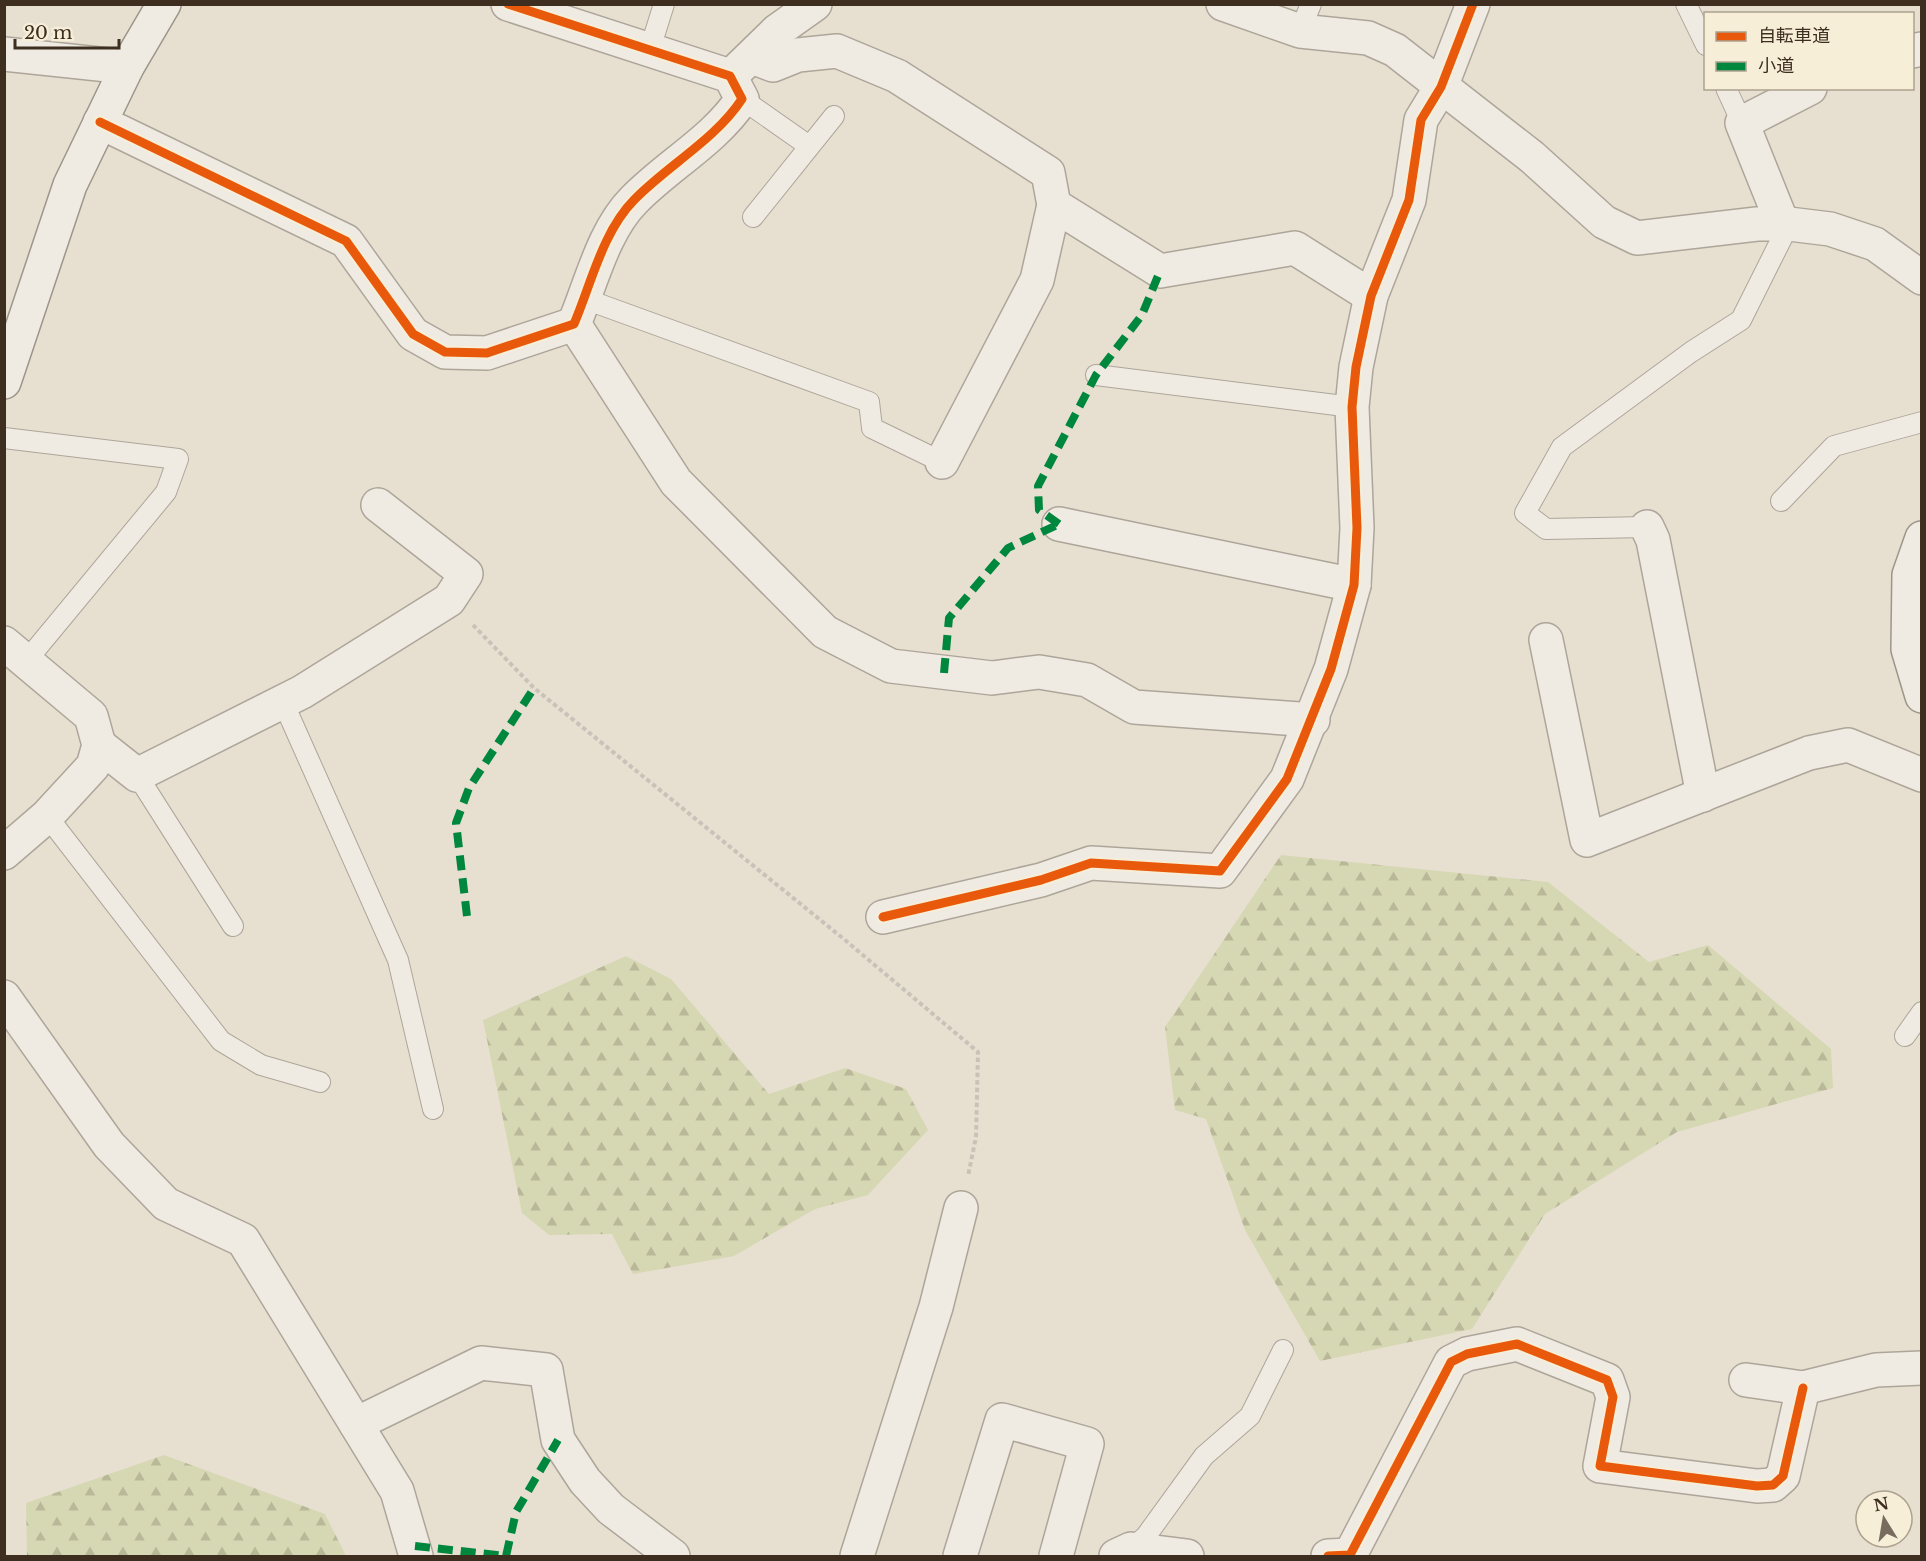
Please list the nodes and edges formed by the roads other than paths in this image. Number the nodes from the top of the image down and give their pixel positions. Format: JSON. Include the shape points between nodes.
{"nodes":[{"id":1,"x":165,"y":4,"type":"edge"},
{"id":2,"x":508,"y":4,"type":"edge"},
{"id":3,"x":664,"y":4,"type":"edge"},
{"id":4,"x":815,"y":4,"type":"edge"},
{"id":5,"x":1223,"y":4,"type":"edge"},
{"id":6,"x":1473,"y":4,"type":"edge"},
{"id":7,"x":1686,"y":4,"type":"edge"},
{"id":8,"x":1305,"y":18,"type":"edge"},
{"id":9,"x":1704,"y":41,"type":"edge"},
{"id":10,"x":649,"y":52,"type":"junction"},
{"id":11,"x":4,"y":54,"type":"edge"},
{"id":12,"x":127,"y":67,"type":"junction"},
{"id":13,"x":741,"y":77,"type":"junction"},
{"id":14,"x":1441,"y":87,"type":"junction"},
{"id":15,"x":1727,"y":90,"type":"edge"},
{"id":16,"x":1806,"y":90,"type":"edge"},
{"id":17,"x":834,"y":116,"type":"dead end"},
{"id":18,"x":100,"y":123,"type":"junction"},
{"id":19,"x":1742,"y":123,"type":"junction"},
{"id":20,"x":809,"y":146,"type":"junction"},
{"id":21,"x":1054,"y":205,"type":"junction"},
{"id":22,"x":753,"y":217,"type":"dead end"},
{"id":23,"x":1786,"y":225,"type":"junction"},
{"id":24,"x":1922,"y":278,"type":"edge"},
{"id":25,"x":1371,"y":296,"type":"junction"},
{"id":26,"x":579,"y":312,"type":"junction"},
{"id":27,"x":1095,"y":375,"type":"dead end"},
{"id":28,"x":4,"y":382,"type":"edge"},
{"id":29,"x":1352,"y":407,"type":"junction"},
{"id":30,"x":1922,"y":422,"type":"edge"},
{"id":31,"x":4,"y":438,"type":"edge"},
{"id":32,"x":942,"y":462,"type":"joint"},
{"id":33,"x":1781,"y":501,"type":"dead end"},
{"id":34,"x":378,"y":505,"type":"dead end"},
{"id":35,"x":1059,"y":524,"type":"dead end"},
{"id":36,"x":1647,"y":527,"type":"joint"},
{"id":37,"x":1922,"y":538,"type":"edge"},
{"id":38,"x":1354,"y":585,"type":"junction"},
{"id":39,"x":1546,"y":640,"type":"dead end"},
{"id":40,"x":16,"y":652,"type":"edge"},
{"id":41,"x":1922,"y":696,"type":"edge"},
{"id":42,"x":284,"y":702,"type":"junction"},
{"id":43,"x":1313,"y":720,"type":"junction"},
{"id":44,"x":99,"y":745,"type":"junction"},
{"id":45,"x":137,"y":775,"type":"junction"},
{"id":46,"x":1922,"y":775,"type":"edge"},
{"id":47,"x":1703,"y":795,"type":"junction"},
{"id":48,"x":47,"y":816,"type":"junction"},
{"id":49,"x":4,"y":853,"type":"edge"},
{"id":50,"x":883,"y":917,"type":"dead end"},
{"id":51,"x":232,"y":926,"type":"dead end"},
{"id":52,"x":4,"y":997,"type":"edge"},
{"id":53,"x":1922,"y":1012,"type":"edge"},
{"id":54,"x":1905,"y":1036,"type":"dead end"},
{"id":55,"x":320,"y":1082,"type":"dead end"},
{"id":56,"x":433,"y":1109,"type":"dead end"},
{"id":57,"x":961,"y":1208,"type":"road end"},
{"id":58,"x":1283,"y":1350,"type":"dead end"},
{"id":59,"x":1922,"y":1368,"type":"edge"},
{"id":60,"x":1746,"y":1380,"type":"dead end"},
{"id":61,"x":1803,"y":1388,"type":"junction"},
{"id":62,"x":356,"y":1424,"type":"junction"},
{"id":63,"x":1123,"y":1553,"type":"edge"},
{"id":64,"x":416,"y":1557,"type":"edge"},
{"id":65,"x":673,"y":1557,"type":"edge"},
{"id":66,"x":857,"y":1557,"type":"edge"},
{"id":67,"x":960,"y":1557,"type":"edge"},
{"id":68,"x":1056,"y":1557,"type":"edge"},
{"id":69,"x":1187,"y":1557,"type":"edge"},
{"id":70,"x":1328,"y":1557,"type":"edge"}],
"edges":[{"from":1,"to":12,"type":"street"},
{"from":2,"to":10,"type":"street"},
{"from":3,"to":10,"type":"lane"},
{"from":4,"to":13,"type":"street","via":[[777,31]]},
{"from":5,"to":8,"type":"street"},
{"from":6,"to":14,"type":"street"},
{"from":7,"to":9,"type":"lane"},
{"from":8,"to":14,"type":"street","via":[[1395,50]]},
{"from":10,"to":13,"type":"street"},
{"from":11,"to":12,"type":"street"},
{"from":12,"to":18,"type":"street"},
{"from":13,"to":20,"type":"lane"},
{"from":13,"to":21,"type":"street","via":[[798,55],[837,51],[897,76],[1048,173]]},
{"from":13,"to":26,"type":"street","via":[[734,112],[633,201],[611,233]]},
{"from":14,"to":23,"type":"street","via":[[1532,157],[1605,222],[1637,238],[1757,224]]},
{"from":14,"to":25,"type":"street","via":[[1421,120],[1409,200]]},
{"from":15,"to":19,"type":"lane"},
{"from":16,"to":19,"type":"street"},
{"from":17,"to":20,"type":"lane"},
{"from":18,"to":26,"type":"street","via":[[346,241],[413,334],[445,352],[487,353]]},
{"from":18,"to":28,"type":"street","via":[[70,185]]},
{"from":19,"to":23,"type":"street"},
{"from":20,"to":22,"type":"lane"},
{"from":21,"to":25,"type":"street","via":[[1160,271],[1295,248]]},
{"from":21,"to":32,"type":"street","via":[[1037,280]]},
{"from":23,"to":24,"type":"street","via":[[1830,229],[1875,244]]},
{"from":23,"to":36,"type":"lane","via":[[1741,320],[1562,447],[1526,513],[1546,529]]},
{"from":25,"to":29,"type":"street"},
{"from":26,"to":32,"type":"lane","via":[[869,402],[872,428]]},
{"from":26,"to":43,"type":"street","via":[[676,482],[825,632],[891,666],[993,678],[1039,672],[1087,680],[1134,708]]},
{"from":27,"to":29,"type":"lane"},
{"from":29,"to":38,"type":"street","via":[[1357,528]]},
{"from":30,"to":33,"type":"lane","via":[[1834,446]]},
{"from":31,"to":40,"type":"lane","via":[[178,459],[166,492]]},
{"from":34,"to":42,"type":"street","via":[[466,574],[449,600]]},
{"from":35,"to":38,"type":"street"},
{"from":36,"to":47,"type":"street","via":[[1653,540]]},
{"from":37,"to":41,"type":"street","via":[[1909,574],[1908,649]]},
{"from":38,"to":43,"type":"street"},
{"from":39,"to":47,"type":"street","via":[[1587,840]]},
{"from":40,"to":44,"type":"street","via":[[91,716]]},
{"from":42,"to":45,"type":"street"},
{"from":42,"to":56,"type":"lane","via":[[398,960]]},
{"from":43,"to":50,"type":"street","via":[[1287,779],[1221,871],[1091,864],[1041,880]]},
{"from":44,"to":45,"type":"street"},
{"from":44,"to":48,"type":"street","via":[[93,766]]},
{"from":45,"to":51,"type":"lane"},
{"from":46,"to":47,"type":"street","via":[[1848,745],[1809,753]]},
{"from":48,"to":49,"type":"street"},
{"from":48,"to":55,"type":"lane","via":[[221,1041],[261,1065]]},
{"from":52,"to":62,"type":"street","via":[[109,1145],[166,1204],[243,1240]]},
{"from":53,"to":54,"type":"lane"},
{"from":57,"to":66,"type":"street","via":[[936,1307]]},
{"from":58,"to":63,"type":"lane","via":[[1250,1416],[1204,1456],[1146,1536]]},
{"from":59,"to":61,"type":"street","via":[[1876,1370]]},
{"from":60,"to":61,"type":"street"},
{"from":61,"to":70,"type":"street","via":[[1783,1476],[1773,1485],[1757,1486],[1600,1466],[1613,1397],[1607,1380],[1517,1344],[1467,1354],[1451,1362],[1350,1555]]},
{"from":62,"to":64,"type":"street","via":[[397,1491]]},
{"from":62,"to":65,"type":"street","via":[[481,1363],[546,1370],[558,1440],[585,1481],[611,1509]]},
{"from":63,"to":69,"type":"street"},
{"from":67,"to":68,"type":"street","via":[[1002,1420],[1087,1444]]}]}
